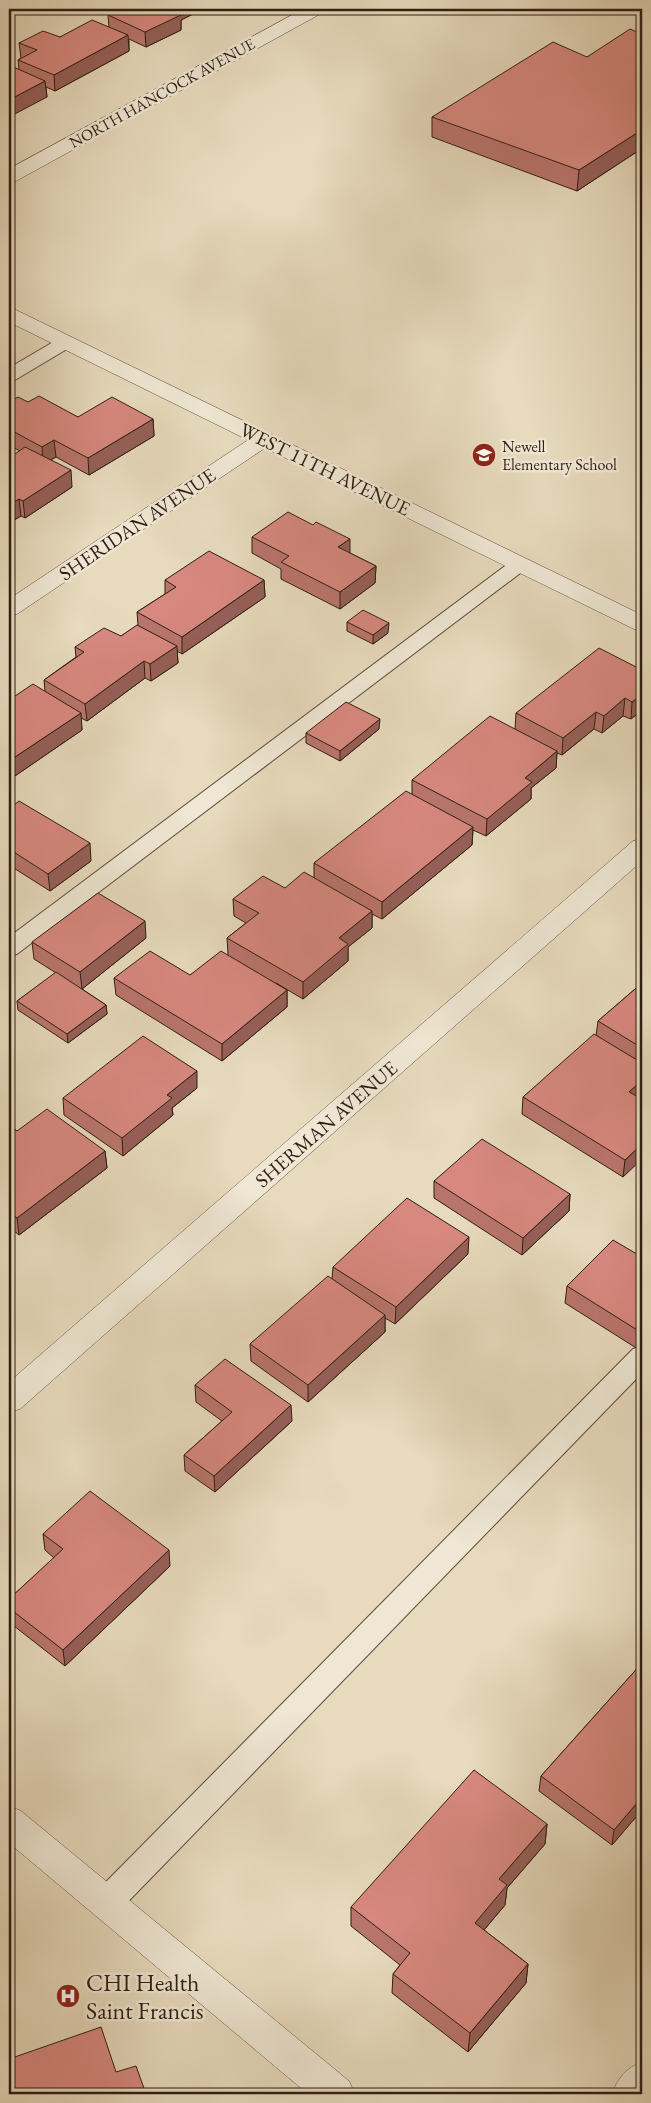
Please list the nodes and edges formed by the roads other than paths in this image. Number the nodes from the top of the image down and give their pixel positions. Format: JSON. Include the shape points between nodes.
{"nodes":[{"id":1,"x":316,"y":9,"type":"edge"},
{"id":2,"x":9,"y":177,"type":"edge"},
{"id":3,"x":9,"y":314,"type":"edge"},
{"id":4,"x":66,"y":342,"type":"junction"},
{"id":5,"x":9,"y":376,"type":"edge"},
{"id":6,"x":264,"y":439,"type":"junction"},
{"id":7,"x":520,"y":564,"type":"junction"},
{"id":8,"x":9,"y":609,"type":"edge"},
{"id":9,"x":642,"y":624,"type":"edge"},
{"id":10,"x":642,"y":847,"type":"edge"},
{"id":11,"x":9,"y":948,"type":"edge"},
{"id":12,"x":642,"y":1356,"type":"edge"},
{"id":13,"x":9,"y":1400,"type":"edge"},
{"id":14,"x":9,"y":1822,"type":"edge"},
{"id":15,"x":106,"y":1903,"type":"junction"},
{"id":16,"x":642,"y":2080,"type":"edge"},
{"id":17,"x":336,"y":2094,"type":"edge"},
{"id":18,"x":631,"y":2094,"type":"edge"}],
"edges":[{"from":1,"to":2,"type":"street","name":"NORTH HANCOCK AVENUE"},
{"from":3,"to":4,"type":"street","name":"WEST 11TH AVENUE"},
{"from":4,"to":5,"type":"lane"},
{"from":4,"to":6,"type":"street","name":"WEST 11TH AVENUE"},
{"from":6,"to":7,"type":"street","name":"WEST 11TH AVENUE"},
{"from":6,"to":8,"type":"street","name":"SHERIDAN AVENUE"},
{"from":7,"to":9,"type":"street","name":"WEST 11TH AVENUE"},
{"from":7,"to":11,"type":"lane"},
{"from":10,"to":13,"type":"street","name":"SHERMAN AVENUE"},
{"from":12,"to":15,"type":"lane"},
{"from":14,"to":15,"type":"street"},
{"from":15,"to":17,"type":"street"},
{"from":16,"to":18,"type":"street"}]}
